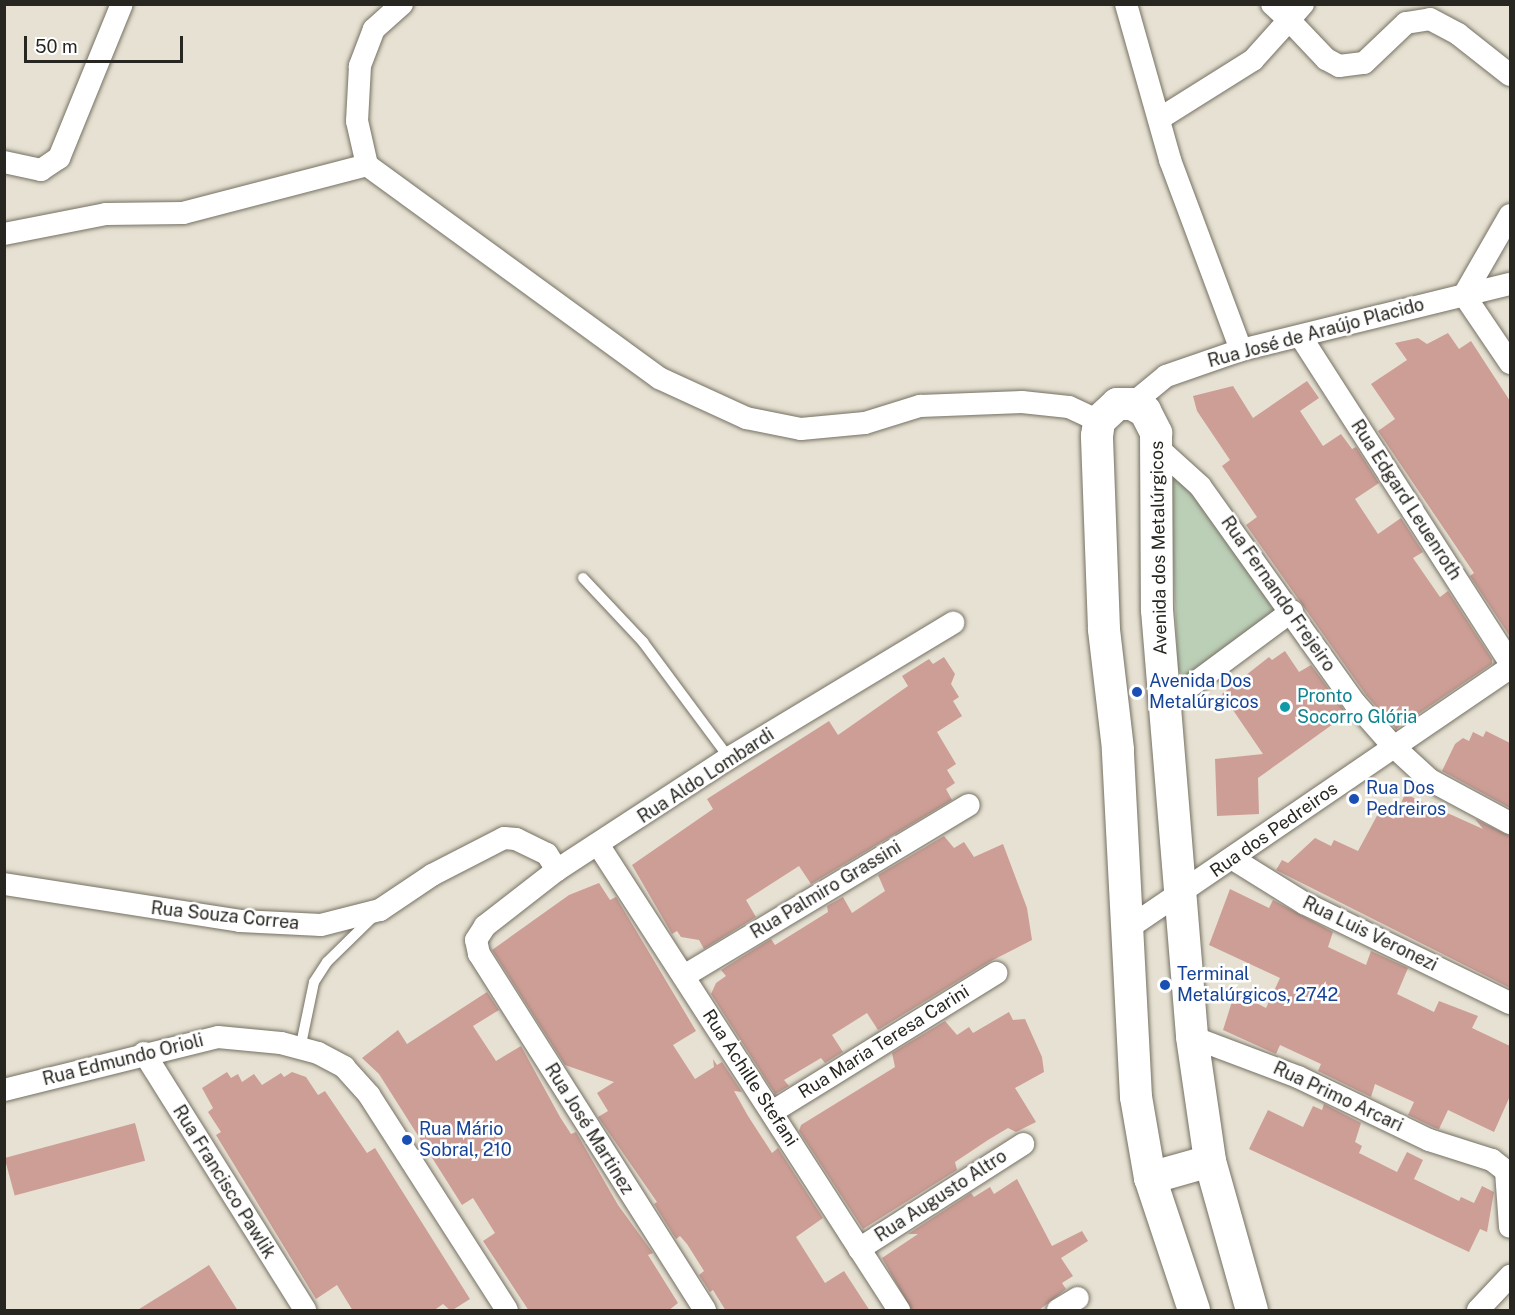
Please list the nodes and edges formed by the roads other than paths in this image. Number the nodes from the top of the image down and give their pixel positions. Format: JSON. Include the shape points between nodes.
{"nodes":[{"id":1,"x":122,"y":4,"type":"edge"},
{"id":2,"x":402,"y":4,"type":"edge"},
{"id":3,"x":1126,"y":4,"type":"edge"},
{"id":4,"x":1272,"y":4,"type":"edge"},
{"id":5,"x":1296,"y":12,"type":"edge"},
{"id":6,"x":1412,"y":14,"type":"edge"},
{"id":7,"x":1510,"y":75,"type":"edge"},
{"id":8,"x":1159,"y":119,"type":"junction"},
{"id":9,"x":4,"y":162,"type":"edge"},
{"id":10,"x":367,"y":165,"type":"junction"},
{"id":11,"x":1510,"y":215,"type":"edge"},
{"id":12,"x":4,"y":234,"type":"edge"},
{"id":13,"x":1510,"y":284,"type":"edge"},
{"id":14,"x":1464,"y":295,"type":"junction"},
{"id":15,"x":1301,"y":337,"type":"junction"},
{"id":16,"x":1241,"y":350,"type":"junction"},
{"id":17,"x":1510,"y":363,"type":"edge"},
{"id":18,"x":1132,"y":404,"type":"junction"},
{"id":19,"x":1099,"y":421,"type":"junction"},
{"id":20,"x":1158,"y":448,"type":"junction"},
{"id":21,"x":583,"y":579,"type":"dead end"},
{"id":22,"x":1292,"y":611,"type":"junction"},
{"id":23,"x":953,"y":623,"type":"dead end"},
{"id":24,"x":1510,"y":662,"type":"edge"},
{"id":25,"x":1510,"y":668,"type":"edge"},
{"id":26,"x":1166,"y":705,"type":"junction"},
{"id":27,"x":1393,"y":746,"type":"junction"},
{"id":28,"x":729,"y":758,"type":"junction"},
{"id":29,"x":969,"y":805,"type":"dead end"},
{"id":30,"x":1510,"y":823,"type":"edge"},
{"id":31,"x":599,"y":846,"type":"junction"},
{"id":32,"x":1233,"y":859,"type":"junction"},
{"id":33,"x":557,"y":870,"type":"junction"},
{"id":34,"x":4,"y":884,"type":"edge"},
{"id":35,"x":1178,"y":897,"type":"junction"},
{"id":36,"x":380,"y":910,"type":"junction"},
{"id":37,"x":1127,"y":929,"type":"junction"},
{"id":38,"x":476,"y":946,"type":"joint"},
{"id":39,"x":996,"y":973,"type":"dead end"},
{"id":40,"x":684,"y":976,"type":"junction"},
{"id":41,"x":1510,"y":1003,"type":"edge"},
{"id":42,"x":1192,"y":1037,"type":"junction"},
{"id":43,"x":300,"y":1048,"type":"junction"},
{"id":44,"x":144,"y":1053,"type":"junction"},
{"id":45,"x":4,"y":1090,"type":"edge"},
{"id":46,"x":772,"y":1112,"type":"junction"},
{"id":47,"x":1023,"y":1144,"type":"dead end"},
{"id":48,"x":1210,"y":1161,"type":"junction"},
{"id":49,"x":1150,"y":1178,"type":"junction"},
{"id":50,"x":1510,"y":1227,"type":"edge"},
{"id":51,"x":859,"y":1249,"type":"junction"},
{"id":52,"x":1507,"y":1278,"type":"edge"},
{"id":53,"x":1078,"y":1298,"type":"dead end"},
{"id":54,"x":305,"y":1311,"type":"edge"},
{"id":55,"x":507,"y":1311,"type":"edge"},
{"id":56,"x":705,"y":1311,"type":"edge"},
{"id":57,"x":899,"y":1311,"type":"edge"},
{"id":58,"x":1058,"y":1311,"type":"edge"},
{"id":59,"x":1194,"y":1311,"type":"edge"},
{"id":60,"x":1252,"y":1311,"type":"edge"},
{"id":61,"x":1478,"y":1311,"type":"edge"}],
"edges":[{"from":1,"to":9,"type":"street","via":[[59,158],[41,170]]},
{"from":2,"to":10,"type":"street","via":[[385,15],[374,29],[360,66],[357,121]]},
{"from":3,"to":8,"type":"street"},
{"from":4,"to":5,"type":"street"},
{"from":5,"to":6,"type":"street","via":[[1326,59],[1351,68],[1364,63]]},
{"from":5,"to":8,"type":"street","via":[[1237,72]]},
{"from":6,"to":7,"type":"street","via":[[1442,24]]},
{"from":8,"to":16,"type":"street","via":[[1189,215]]},
{"from":10,"to":12,"type":"street","via":[[183,213],[106,214]]},
{"from":10,"to":19,"type":"street","via":[[659,378],[746,418],[801,429],[865,423],[920,406],[1022,402],[1069,407]]},
{"from":11,"to":14,"type":"street"},
{"from":13,"to":14,"type":"street","name":"Rua José de Araújo Placido"},
{"from":14,"to":15,"type":"street","name":"Rua José de Araújo Placido"},
{"from":14,"to":17,"type":"street"},
{"from":15,"to":16,"type":"street","name":"Rua José de Araújo Placido"},
{"from":15,"to":24,"type":"street","name":"Rua Edgard Leuenroth"},
{"from":16,"to":18,"type":"street","name":"Rua José de Araújo Placido","via":[[1166,376]]},
{"from":18,"to":19,"type":"street","via":[[1107,410]]},
{"from":18,"to":20,"type":"street","name":"Avenida dos Metalúrgicos","via":[[1154,423]]},
{"from":19,"to":37,"type":"street","via":[[1104,629],[1118,750]]},
{"from":20,"to":22,"type":"street","name":"Rua Fernando Frejeiro","via":[[1200,486]]},
{"from":20,"to":26,"type":"street","name":"Avenida dos Metalúrgicos","via":[[1157,610]]},
{"from":21,"to":28,"type":"lane","via":[[644,642]]},
{"from":22,"to":26,"type":"street"},
{"from":22,"to":27,"type":"street","name":"Rua Fernando Frejeiro","via":[[1355,703]]},
{"from":23,"to":28,"type":"street","name":"Rua Aldo Lombardi"},
{"from":25,"to":27,"type":"street","name":"Rua dos Pedreiros"},
{"from":26,"to":35,"type":"street","name":"Avenida dos Metalúrgicos"},
{"from":27,"to":30,"type":"street","name":"Rua Fernando Frejeiro","via":[[1430,780]]},
{"from":27,"to":32,"type":"street","name":"Rua dos Pedreiros"},
{"from":28,"to":31,"type":"street","name":"Rua Aldo Lombardi"},
{"from":29,"to":40,"type":"street","name":"Rua Palmiro Grassini"},
{"from":31,"to":33,"type":"street","name":"Rua Aldo Lombardi"},
{"from":31,"to":40,"type":"street","name":"Rua Achille Stefani"},
{"from":32,"to":35,"type":"street","name":"Rua dos Pedreiros"},
{"from":32,"to":41,"type":"street","name":"Rua Luis Veronezi","via":[[1304,903]]},
{"from":33,"to":36,"type":"street","name":"Rua Souza Correa","via":[[547,854],[516,839],[504,838],[432,874]]},
{"from":33,"to":38,"type":"street","name":"Rua Aldo Lombardi","via":[[485,926]]},
{"from":34,"to":36,"type":"street","name":"Rua Souza Correa","via":[[118,905],[275,924],[321,925]]},
{"from":35,"to":37,"type":"street","name":"Rua dos Pedreiros"},
{"from":35,"to":42,"type":"street","name":"Avenida dos Metalúrgicos"},
{"from":36,"to":43,"type":"lane","via":[[327,962],[314,982]]},
{"from":37,"to":49,"type":"street","via":[[1136,1097]]},
{"from":38,"to":56,"type":"street","name":"Rua José Martinez"},
{"from":39,"to":46,"type":"street","name":"Rua Maria Teresa Carini"},
{"from":40,"to":46,"type":"street","name":"Rua Achille Stefani"},
{"from":42,"to":48,"type":"street","name":"Avenida dos Metalúrgicos"},
{"from":42,"to":50,"type":"street","name":"Rua Primo Arcari","via":[[1298,1077],[1429,1140],[1483,1157],[1506,1172]]},
{"from":43,"to":44,"type":"street","name":"Rua Edmundo Orioli","via":[[218,1037]]},
{"from":43,"to":55,"type":"street","name":"Rua Edmundo Orioli","via":[[344,1067],[369,1095]]},
{"from":44,"to":45,"type":"street","name":"Rua Edmundo Orioli"},
{"from":44,"to":54,"type":"street","name":"Rua Francisco Pawlik"},
{"from":46,"to":51,"type":"street","name":"Rua Achille Stefani"},
{"from":47,"to":51,"type":"street","name":"Rua Augusto Altro"},
{"from":48,"to":49,"type":"street"},
{"from":48,"to":60,"type":"street","name":"Avenida dos Metalúrgicos"},
{"from":49,"to":59,"type":"street"},
{"from":51,"to":57,"type":"street","name":"Rua Achille Stefani"},
{"from":52,"to":61,"type":"street"},
{"from":53,"to":58,"type":"street"}]}
